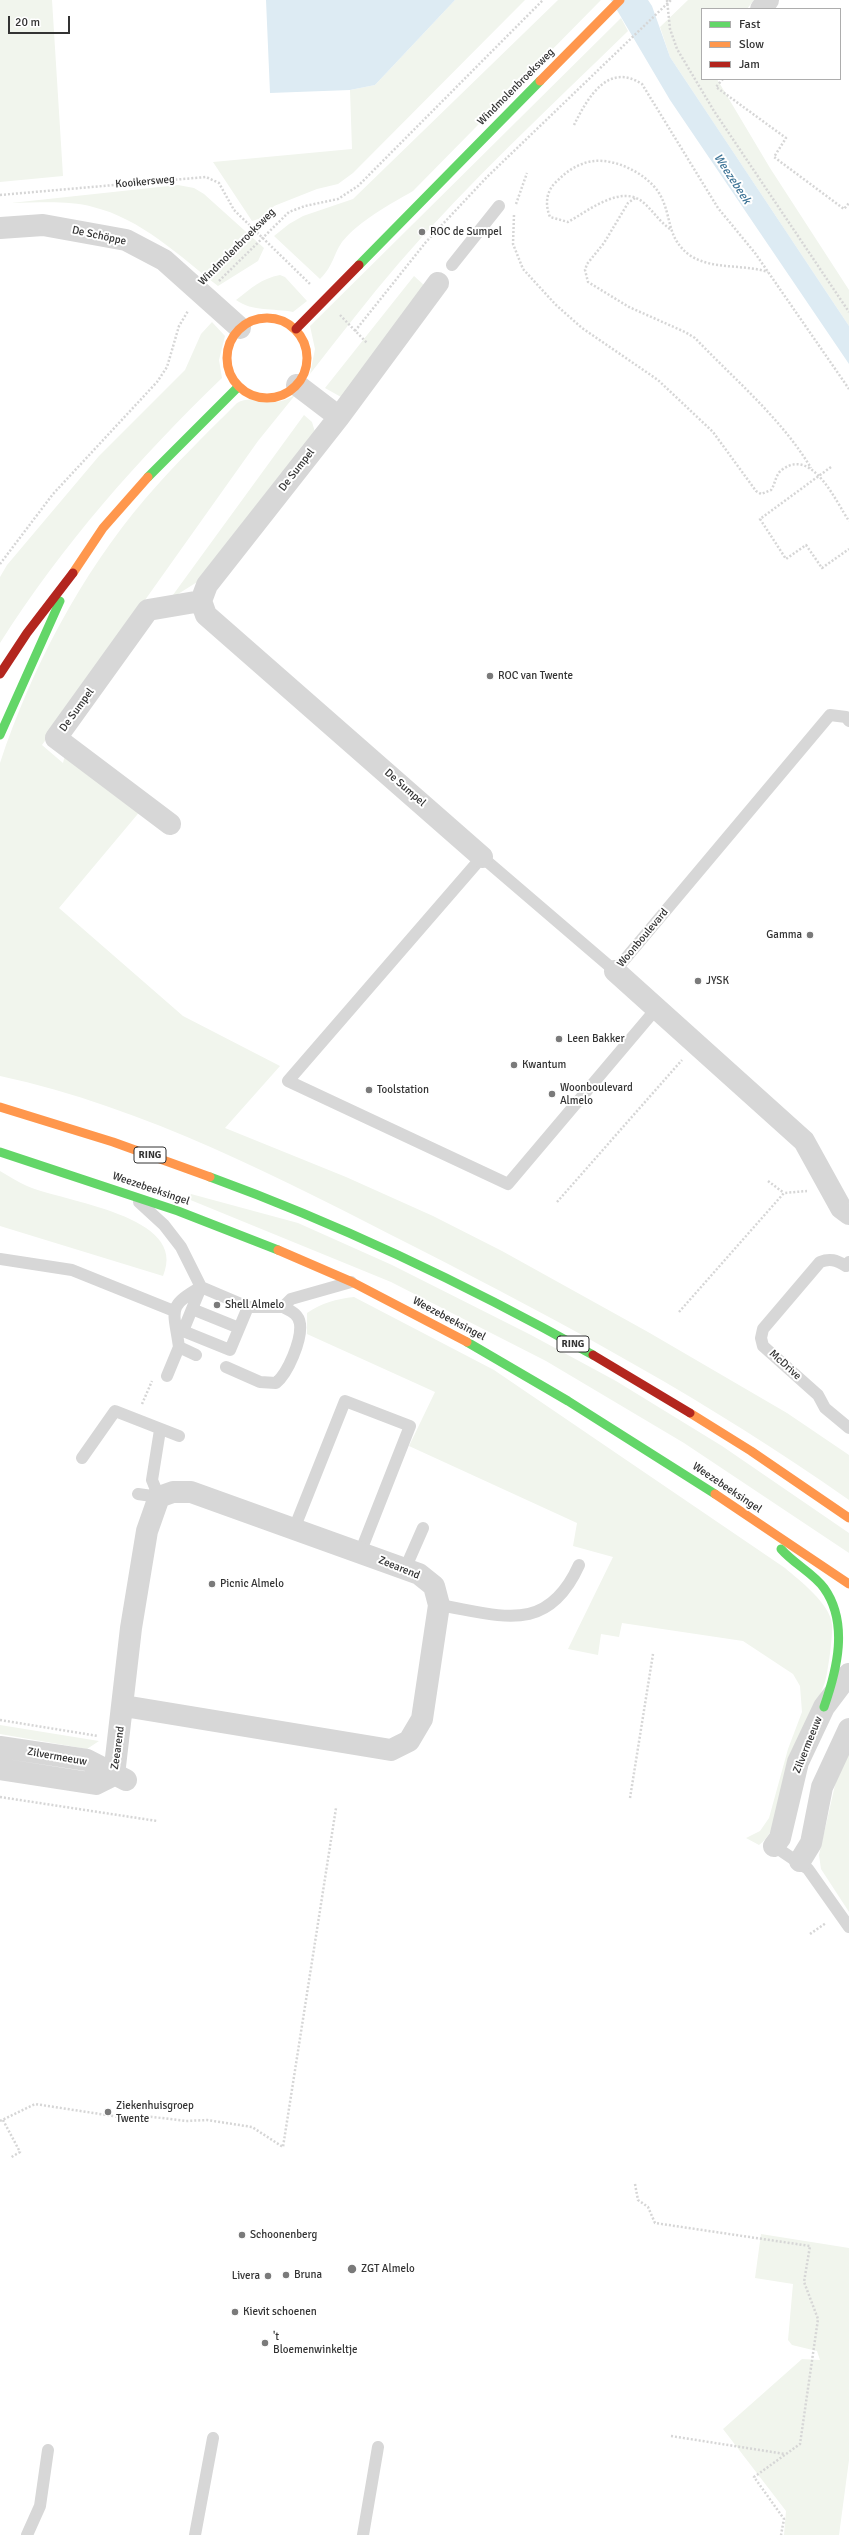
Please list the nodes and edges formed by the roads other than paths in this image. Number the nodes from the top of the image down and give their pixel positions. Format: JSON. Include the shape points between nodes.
{"nodes":[{"id":1,"x":620,"y":0,"type":"edge"},
{"id":2,"x":768,"y":0,"type":"edge"},
{"id":3,"x":762,"y":8,"type":"edge"},
{"id":4,"x":499,"y":206,"type":"dead end"},
{"id":5,"x":0,"y":228,"type":"edge"},
{"id":6,"x":452,"y":265,"type":"dead end"},
{"id":7,"x":438,"y":283,"type":"dead end"},
{"id":8,"x":240,"y":328,"type":"junction"},
{"id":9,"x":296,"y":329,"type":"junction"},
{"id":10,"x":297,"y":385,"type":"junction"},
{"id":11,"x":238,"y":387,"type":"junction"},
{"id":12,"x":339,"y":417,"type":"junction"},
{"id":13,"x":66,"y":583,"type":"junction"},
{"id":14,"x":201,"y":601,"type":"junction"},
{"id":15,"x":0,"y":674,"type":"edge"},
{"id":16,"x":849,"y":721,"type":"edge"},
{"id":17,"x":0,"y":735,"type":"edge"},
{"id":18,"x":170,"y":824,"type":"dead end"},
{"id":19,"x":482,"y":857,"type":"junction"},
{"id":20,"x":615,"y":971,"type":"junction"},
{"id":21,"x":656,"y":1009,"type":"junction"},
{"id":22,"x":0,"y":1101,"type":"edge"},
{"id":23,"x":0,"y":1107,"type":"edge"},
{"id":24,"x":20,"y":1113,"type":"junction"},
{"id":25,"x":0,"y":1152,"type":"edge"},
{"id":26,"x":130,"y":1193,"type":"junction"},
{"id":27,"x":849,"y":1214,"type":"edge"},
{"id":28,"x":0,"y":1258,"type":"edge"},
{"id":29,"x":847,"y":1264,"type":"edge"},
{"id":30,"x":351,"y":1282,"type":"junction"},
{"id":31,"x":202,"y":1287,"type":"junction"},
{"id":32,"x":248,"y":1307,"type":"junction"},
{"id":33,"x":283,"y":1307,"type":"junction"},
{"id":34,"x":192,"y":1309,"type":"junction"},
{"id":35,"x":174,"y":1311,"type":"junction"},
{"id":36,"x":239,"y":1328,"type":"junction"},
{"id":37,"x":179,"y":1347,"type":"junction"},
{"id":38,"x":196,"y":1355,"type":"dead end"},
{"id":39,"x":226,"y":1367,"type":"dead end"},
{"id":40,"x":167,"y":1376,"type":"dead end"},
{"id":41,"x":849,"y":1428,"type":"edge"},
{"id":42,"x":160,"y":1430,"type":"junction"},
{"id":43,"x":178,"y":1436,"type":"dead end"},
{"id":44,"x":82,"y":1458,"type":"dead end"},
{"id":45,"x":138,"y":1494,"type":"dead end"},
{"id":46,"x":159,"y":1497,"type":"junction"},
{"id":47,"x":849,"y":1518,"type":"edge"},
{"id":48,"x":765,"y":1527,"type":"junction"},
{"id":49,"x":423,"y":1528,"type":"dead end"},
{"id":50,"x":294,"y":1529,"type":"junction"},
{"id":51,"x":360,"y":1553,"type":"junction"},
{"id":52,"x":579,"y":1565,"type":"dead end"},
{"id":53,"x":405,"y":1569,"type":"junction"},
{"id":54,"x":849,"y":1584,"type":"edge"},
{"id":55,"x":439,"y":1605,"type":"junction"},
{"id":56,"x":849,"y":1674,"type":"edge"},
{"id":57,"x":124,"y":1706,"type":"junction"},
{"id":58,"x":824,"y":1706,"type":"junction"},
{"id":59,"x":849,"y":1729,"type":"edge"},
{"id":60,"x":0,"y":1747,"type":"edge"},
{"id":61,"x":0,"y":1770,"type":"edge"},
{"id":62,"x":121,"y":1778,"type":"junction"},
{"id":63,"x":774,"y":1846,"type":"joint"},
{"id":64,"x":800,"y":1861,"type":"junction"},
{"id":65,"x":849,"y":1927,"type":"edge"},
{"id":66,"x":213,"y":2438,"type":"dead end"},
{"id":67,"x":378,"y":2447,"type":"dead end"},
{"id":68,"x":48,"y":2450,"type":"dead end"},
{"id":69,"x":27,"y":2535,"type":"edge"},
{"id":70,"x":195,"y":2535,"type":"edge"},
{"id":71,"x":363,"y":2535,"type":"edge"}],
"edges":[{"from":1,"to":9,"type":"main road","name":"Windmolenbroeksweg"},
{"from":2,"to":3,"type":"street"},
{"from":4,"to":6,"type":"lane"},
{"from":5,"to":8,"type":"street","name":"De Schöppe","via":[[43,225],[126,240],[164,260]]},
{"from":7,"to":12,"type":"street","name":"De Sumpel"},
{"from":8,"to":9,"type":"main road","via":[[252,320],[267,318],[282,320]]},
{"from":8,"to":11,"type":"main road","via":[[230,340],[226,360],[229,373]]},
{"from":9,"to":10,"type":"main road","via":[[305,343],[308,356],[305,372]]},
{"from":10,"to":11,"type":"main road","via":[[288,393],[273,398],[254,397]]},
{"from":10,"to":12,"type":"street"},
{"from":11,"to":13,"type":"main road","via":[[161,463],[103,528]]},
{"from":12,"to":14,"type":"street","name":"De Sumpel","via":[[207,585]]},
{"from":13,"to":15,"type":"main road","via":[[27,633]]},
{"from":13,"to":17,"type":"main road","via":[[51,625]]},
{"from":14,"to":18,"type":"street","name":"De Sumpel","via":[[148,610],[56,738]]},
{"from":14,"to":19,"type":"street","name":"De Sumpel","via":[[206,615]]},
{"from":16,"to":20,"type":"lane","name":"Woonboulevard","via":[[846,717],[830,715]]},
{"from":19,"to":20,"type":"lane","name":"De Sumpel"},
{"from":19,"to":21,"type":"lane","via":[[288,1081],[508,1184]]},
{"from":20,"to":21,"type":"street","name":"Woonboulevard"},
{"from":21,"to":27,"type":"street","name":"Woonboulevard","via":[[804,1141],[830,1189]]},
{"from":22,"to":24,"type":"main road"},
{"from":23,"to":24,"type":"main road","number":"RING"},
{"from":24,"to":47,"type":"main road","number":"RING","via":[[130,1148],[278,1203],[374,1243],[463,1286],[644,1384],[780,1468]]},
{"from":25,"to":26,"type":"main road","name":"Weezebeeksingel"},
{"from":26,"to":30,"type":"main road","name":"Weezebeeksingel","via":[[264,1244]]},
{"from":26,"to":31,"type":"lane","via":[[164,1225],[181,1248]]},
{"from":28,"to":35,"type":"lane","via":[[72,1270]]},
{"from":29,"to":41,"type":"lane","name":"McDrive","via":[[827,1259],[820,1262],[763,1329],[761,1338],[763,1346],[818,1395],[825,1408]]},
{"from":30,"to":33,"type":"lane","via":[[291,1300]]},
{"from":30,"to":48,"type":"main road","name":"Weezebeeksingel","via":[[464,1339],[535,1380],[618,1430]]},
{"from":31,"to":32,"type":"lane"},
{"from":31,"to":34,"type":"lane"},
{"from":31,"to":35,"type":"lane","via":[[180,1300]]},
{"from":32,"to":33,"type":"lane"},
{"from":32,"to":36,"type":"lane"},
{"from":33,"to":39,"type":"lane","via":[[295,1313],[300,1324],[296,1346],[284,1376],[276,1383],[260,1382]]},
{"from":34,"to":36,"type":"lane"},
{"from":34,"to":36,"type":"lane","via":[[183,1331],[190,1334],[230,1350]]},
{"from":35,"to":37,"type":"lane"},
{"from":37,"to":38,"type":"lane"},
{"from":37,"to":40,"type":"lane"},
{"from":42,"to":43,"type":"lane"},
{"from":42,"to":44,"type":"lane","via":[[116,1410]]},
{"from":42,"to":46,"type":"lane","via":[[152,1480]]},
{"from":45,"to":46,"type":"lane"},
{"from":46,"to":50,"type":"street","name":"Zeearend","via":[[173,1492],[191,1492]]},
{"from":46,"to":57,"type":"street","name":"Zeearend","via":[[145,1546],[131,1628]]},
{"from":48,"to":54,"type":"main road","name":"Weezebeeksingel"},
{"from":48,"to":58,"type":"main road","via":[[792,1563],[825,1588],[840,1608],[847,1629],[844,1652]]},
{"from":49,"to":53,"type":"lane"},
{"from":50,"to":51,"type":"street","name":"Zeearend"},
{"from":50,"to":51,"type":"lane","via":[[345,1401],[410,1426]]},
{"from":51,"to":53,"type":"street","name":"Zeearend"},
{"from":52,"to":55,"type":"lane","via":[[571,1581],[557,1597],[544,1608],[523,1617]]},
{"from":53,"to":55,"type":"street","name":"Zeearend","via":[[419,1574],[434,1586]]},
{"from":55,"to":57,"type":"street","name":"Zeearend","via":[[422,1719],[409,1741],[390,1750]]},
{"from":56,"to":58,"type":"street","name":"Zilvermeeuw"},
{"from":57,"to":62,"type":"street","name":"Zeearend","via":[[118,1740]]},
{"from":58,"to":63,"type":"street","name":"Zilvermeeuw","via":[[798,1762],[780,1838]]},
{"from":59,"to":64,"type":"street","via":[[822,1786],[810,1843]]},
{"from":60,"to":62,"type":"street","name":"Zilvermeeuw","via":[[87,1760]]},
{"from":61,"to":62,"type":"street","name":"Zilvermeeuw","via":[[96,1784]]},
{"from":63,"to":64,"type":"lane"},
{"from":64,"to":65,"type":"lane"},
{"from":66,"to":70,"type":"lane"},
{"from":67,"to":71,"type":"lane"},
{"from":68,"to":69,"type":"lane","via":[[40,2506]]}]}
